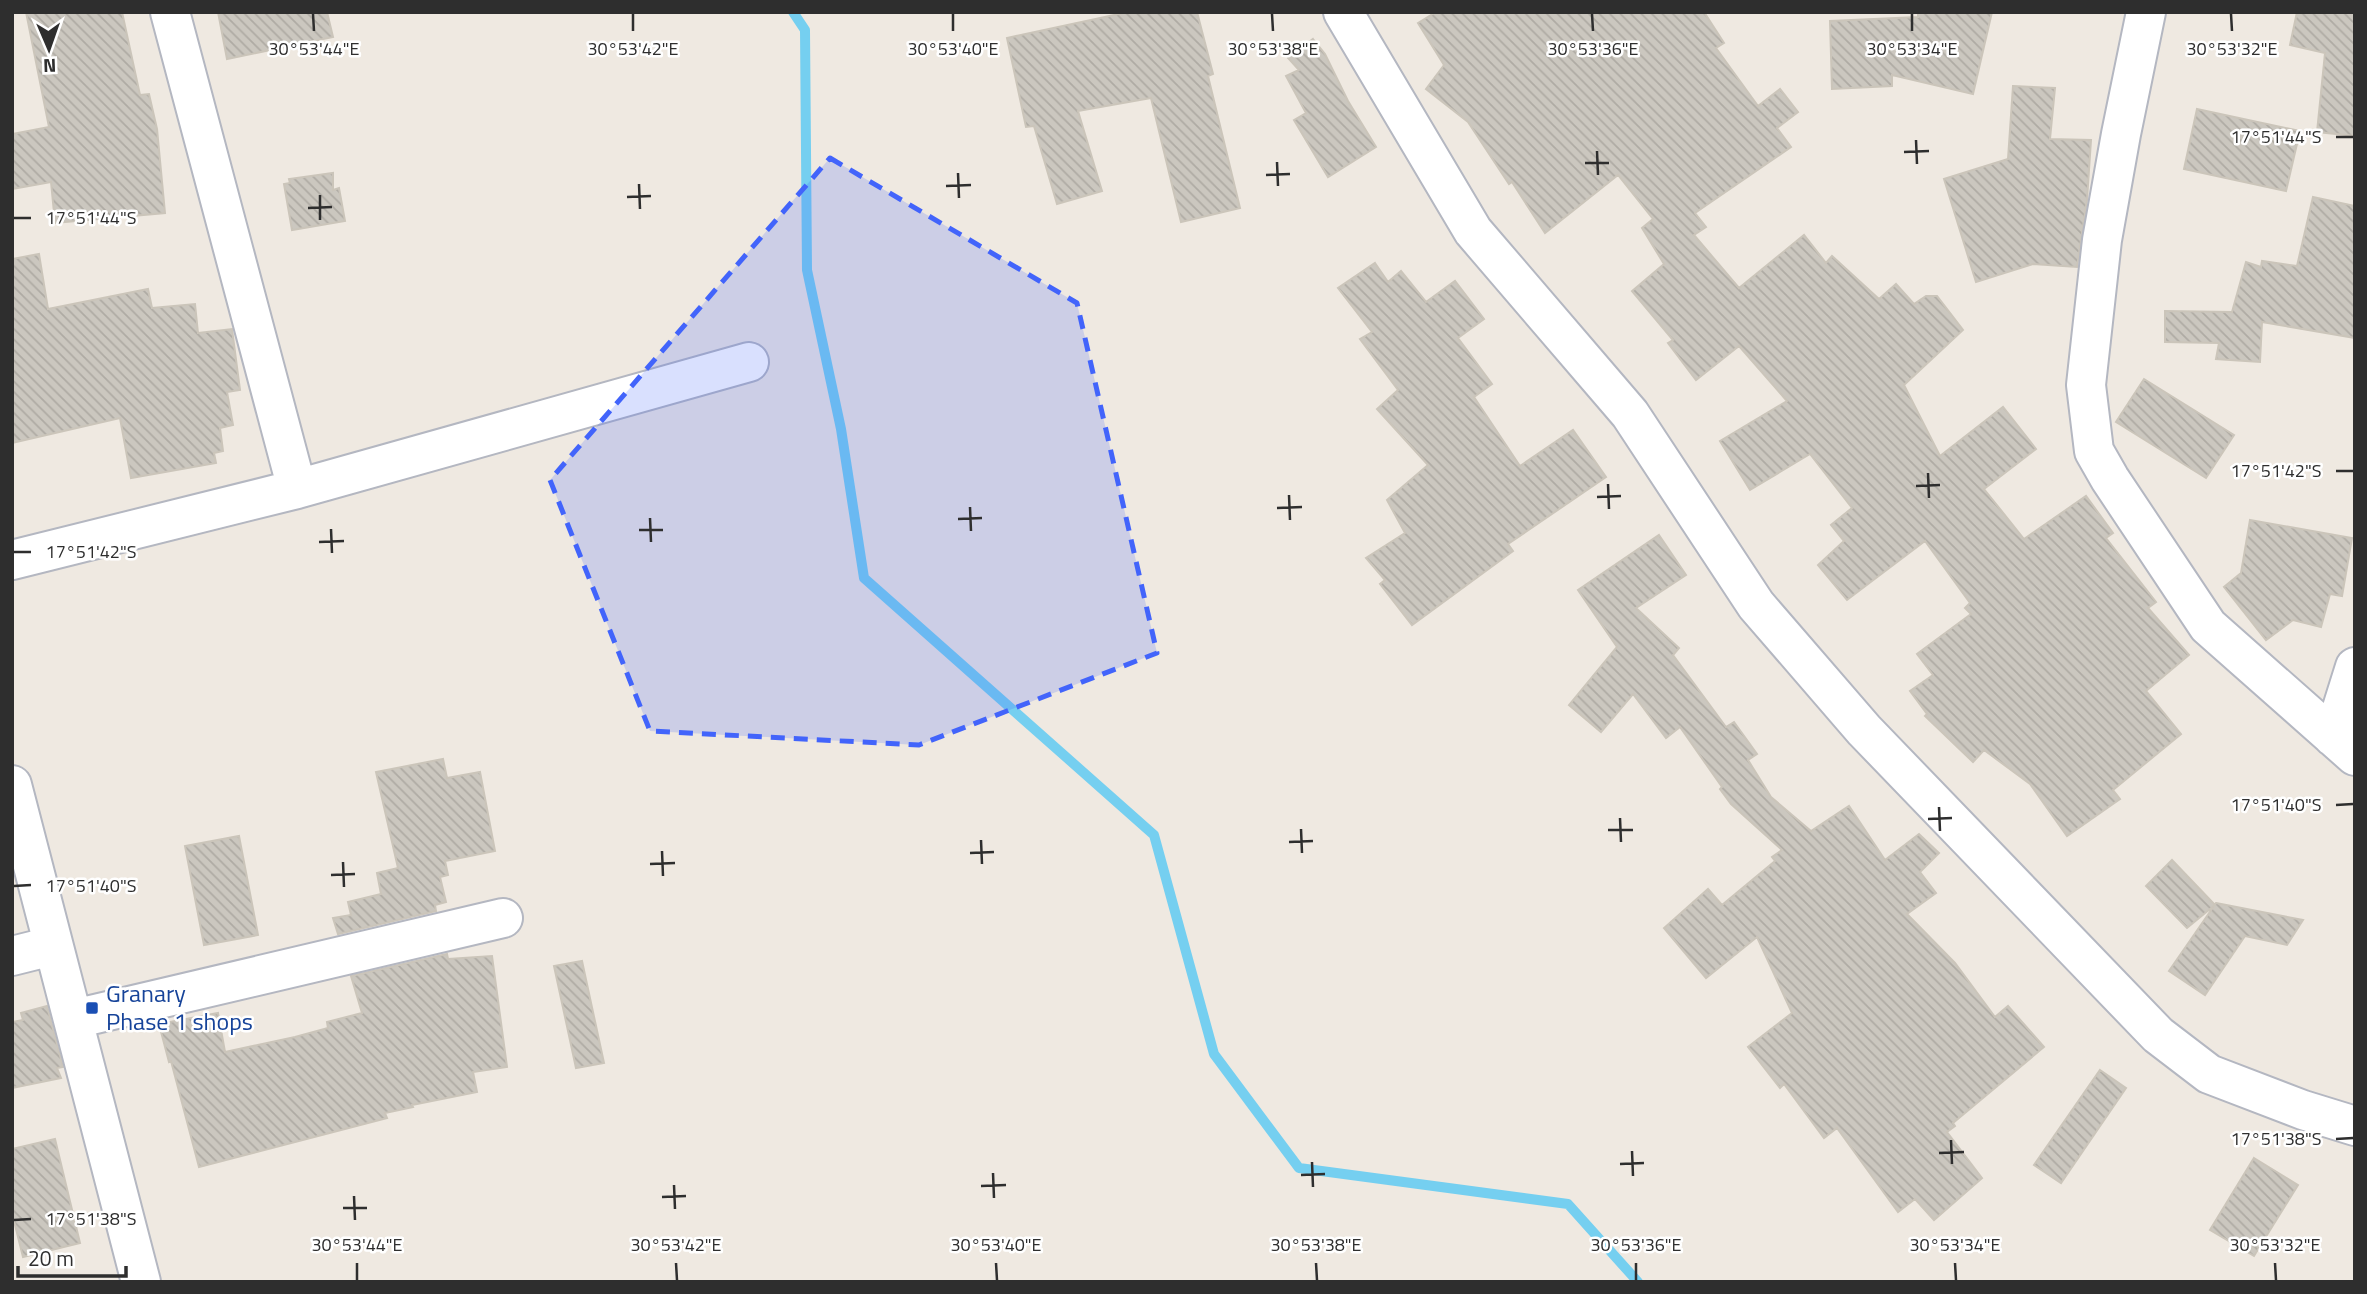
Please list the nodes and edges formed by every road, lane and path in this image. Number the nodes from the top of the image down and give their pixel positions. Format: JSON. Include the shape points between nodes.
{"nodes":[{"id":1,"x":170,"y":12,"type":"edge"},
{"id":2,"x":1343,"y":12,"type":"edge"},
{"id":3,"x":2146,"y":12,"type":"edge"},
{"id":4,"x":749,"y":362,"type":"dead end"},
{"id":5,"x":297,"y":489,"type":"junction"},
{"id":6,"x":12,"y":559,"type":"edge"},
{"id":7,"x":2355,"y":667,"type":"edge"},
{"id":8,"x":2344,"y":746,"type":"edge"},
{"id":9,"x":12,"y":785,"type":"edge"},
{"id":10,"x":503,"y":918,"type":"dead end"},
{"id":11,"x":52,"y":946,"type":"junction"},
{"id":12,"x":12,"y":956,"type":"edge"},
{"id":13,"x":74,"y":1019,"type":"junction"},
{"id":14,"x":2355,"y":1126,"type":"edge"},
{"id":15,"x":141,"y":1282,"type":"edge"}],
"edges":[{"from":1,"to":5,"type":"street"},
{"from":2,"to":14,"type":"street","via":[[1473,231],[1630,414],[1756,605],[1864,730],[2158,1035],[2209,1074]]},
{"from":3,"to":8,"type":"street","via":[[2101,253],[2086,385],[2094,451],[2208,626]]},
{"from":4,"to":5,"type":"street"},
{"from":5,"to":6,"type":"street"},
{"from":7,"to":8,"type":"street"},
{"from":9,"to":11,"type":"street"},
{"from":10,"to":13,"type":"street"},
{"from":11,"to":12,"type":"street"},
{"from":11,"to":13,"type":"street"},
{"from":13,"to":15,"type":"street"}]}
